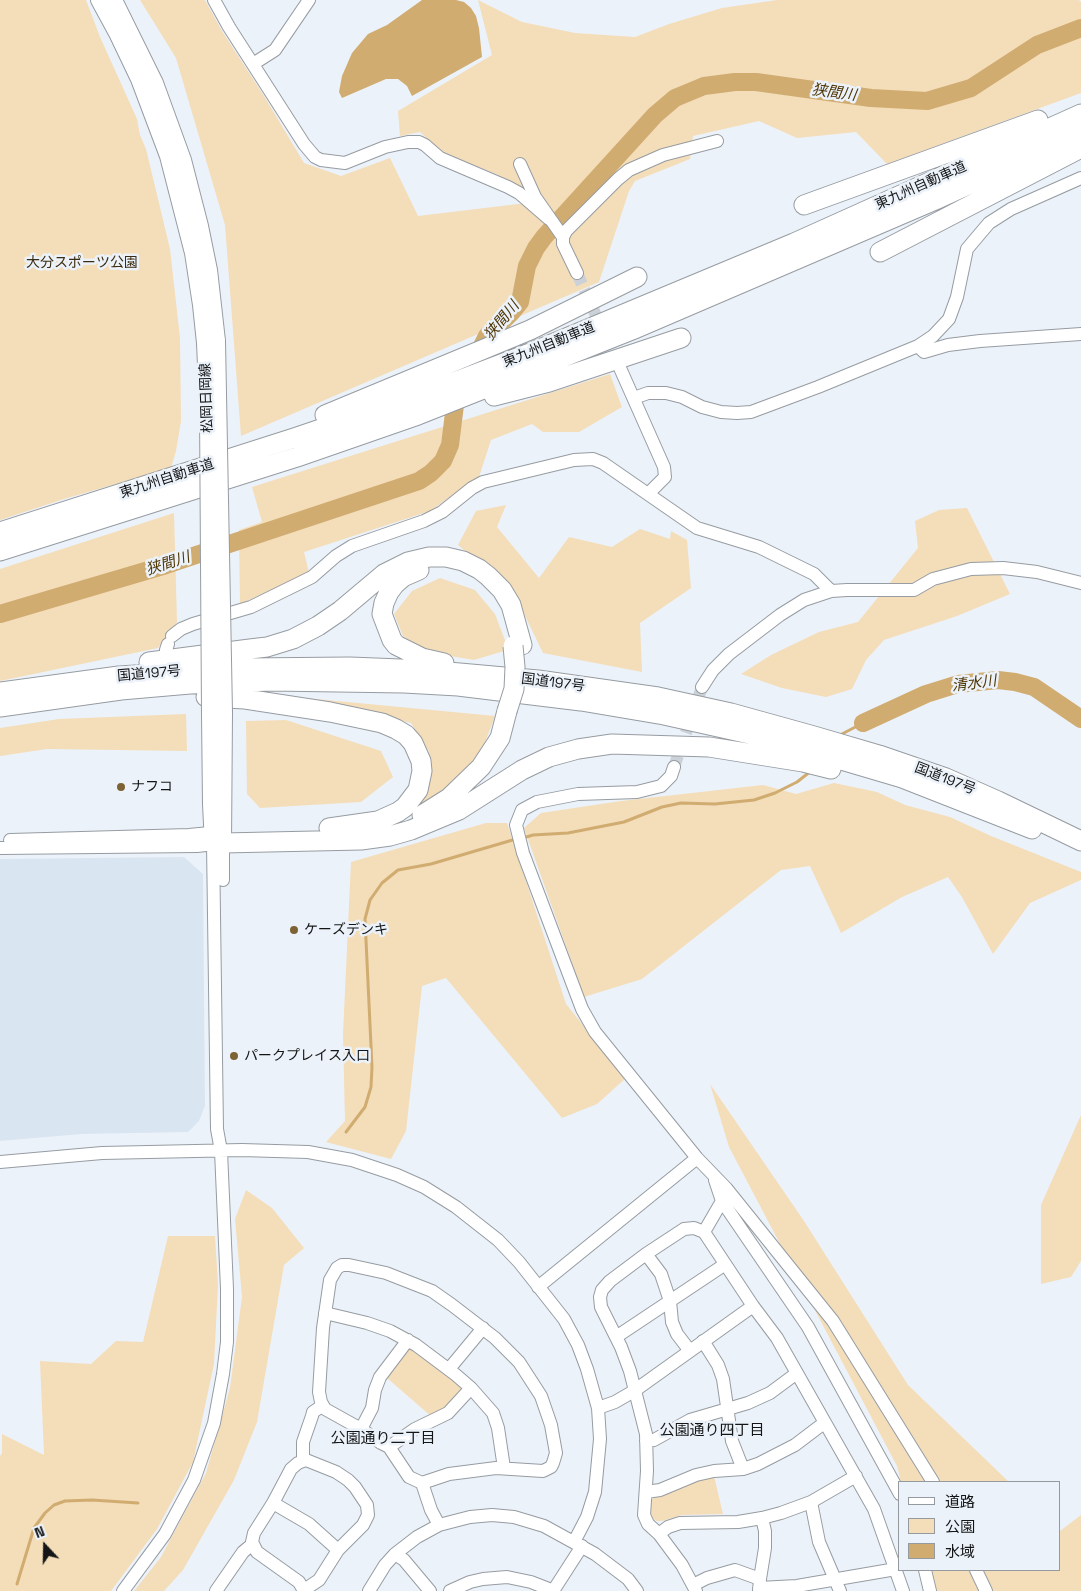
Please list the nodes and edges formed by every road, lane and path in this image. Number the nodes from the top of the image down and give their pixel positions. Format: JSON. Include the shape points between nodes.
{"nodes":[{"id":1,"x":99,"y":0,"type":"edge"},
{"id":2,"x":114,"y":0,"type":"edge"},
{"id":3,"x":214,"y":0,"type":"edge"},
{"id":4,"x":309,"y":0,"type":"edge"},
{"id":5,"x":253,"y":64,"type":"junction"},
{"id":6,"x":1081,"y":105,"type":"edge"},
{"id":7,"x":1081,"y":114,"type":"edge"},
{"id":8,"x":1081,"y":134,"type":"edge"},
{"id":9,"x":718,"y":141,"type":"dead end"},
{"id":10,"x":1081,"y":148,"type":"edge"},
{"id":11,"x":520,"y":164,"type":"dead end"},
{"id":12,"x":1081,"y":178,"type":"edge"},
{"id":13,"x":804,"y":205,"type":"dead end"},
{"id":14,"x":549,"y":220,"type":"junction"},
{"id":15,"x":563,"y":237,"type":"junction"},
{"id":16,"x":880,"y":252,"type":"dead end"},
{"id":17,"x":577,"y":274,"type":"tunnel mouth"},
{"id":18,"x":637,"y":277,"type":"dead end"},
{"id":19,"x":1081,"y":334,"type":"edge"},
{"id":20,"x":681,"y":338,"type":"dead end"},
{"id":21,"x":211,"y":342,"type":"junction"},
{"id":22,"x":918,"y":346,"type":"junction"},
{"id":23,"x":542,"y":367,"type":"junction"},
{"id":24,"x":620,"y":368,"type":"tunnel mouth"},
{"id":25,"x":634,"y":398,"type":"junction"},
{"id":26,"x":412,"y":399,"type":"junction"},
{"id":27,"x":649,"y":493,"type":"junction"},
{"id":28,"x":0,"y":532,"type":"edge"},
{"id":29,"x":0,"y":551,"type":"edge"},
{"id":30,"x":1081,"y":583,"type":"edge"},
{"id":31,"x":830,"y":591,"type":"junction"},
{"id":32,"x":169,"y":646,"type":"junction"},
{"id":33,"x":517,"y":646,"type":"junction"},
{"id":34,"x":28,"y":687,"type":"junction"},
{"id":35,"x":702,"y":687,"type":"tunnel mouth"},
{"id":36,"x":0,"y":692,"type":"edge"},
{"id":37,"x":658,"y":697,"type":"junction"},
{"id":38,"x":0,"y":707,"type":"edge"},
{"id":39,"x":512,"y":711,"type":"junction"},
{"id":40,"x":0,"y":716,"type":"edge"},
{"id":41,"x":674,"y":767,"type":"tunnel mouth"},
{"id":42,"x":988,"y":812,"type":"junction"},
{"id":43,"x":444,"y":816,"type":"junction"},
{"id":44,"x":329,"y":828,"type":"junction"},
{"id":45,"x":218,"y":838,"type":"junction"},
{"id":46,"x":0,"y":840,"type":"edge"},
{"id":47,"x":1081,"y":841,"type":"edge"},
{"id":48,"x":0,"y":848,"type":"edge"},
{"id":49,"x":1081,"y":849,"type":"edge"},
{"id":50,"x":222,"y":1151,"type":"junction"},
{"id":51,"x":698,"y":1158,"type":"junction"},
{"id":52,"x":0,"y":1162,"type":"edge"},
{"id":53,"x":713,"y":1174,"type":"junction"},
{"id":54,"x":722,"y":1201,"type":"junction"},
{"id":55,"x":704,"y":1232,"type":"junction"},
{"id":56,"x":646,"y":1254,"type":"junction"},
{"id":57,"x":724,"y":1264,"type":"junction"},
{"id":58,"x":538,"y":1287,"type":"junction"},
{"id":59,"x":670,"y":1301,"type":"junction"},
{"id":60,"x":753,"y":1306,"type":"junction"},
{"id":61,"x":325,"y":1313,"type":"junction"},
{"id":62,"x":483,"y":1328,"type":"junction"},
{"id":63,"x":616,"y":1337,"type":"junction"},
{"id":64,"x":408,"y":1340,"type":"junction"},
{"id":65,"x":703,"y":1341,"type":"junction"},
{"id":66,"x":690,"y":1350,"type":"junction"},
{"id":67,"x":448,"y":1369,"type":"junction"},
{"id":68,"x":797,"y":1373,"type":"junction"},
{"id":69,"x":471,"y":1388,"type":"junction"},
{"id":70,"x":635,"y":1390,"type":"junction"},
{"id":71,"x":322,"y":1406,"type":"junction"},
{"id":72,"x":598,"y":1408,"type":"junction"},
{"id":73,"x":728,"y":1409,"type":"junction"},
{"id":74,"x":824,"y":1423,"type":"junction"},
{"id":75,"x":361,"y":1429,"type":"junction"},
{"id":76,"x":646,"y":1441,"type":"junction"},
{"id":77,"x":390,"y":1447,"type":"junction"},
{"id":78,"x":303,"y":1460,"type":"junction"},
{"id":79,"x":504,"y":1468,"type":"junction"},
{"id":80,"x":744,"y":1469,"type":"junction"},
{"id":81,"x":856,"y":1476,"type":"junction"},
{"id":82,"x":932,"y":1481,"type":"edge"},
{"id":83,"x":422,"y":1483,"type":"junction"},
{"id":84,"x":898,"y":1490,"type":"edge"},
{"id":85,"x":646,"y":1492,"type":"junction"},
{"id":86,"x":811,"y":1502,"type":"junction"},
{"id":87,"x":273,"y":1503,"type":"junction"},
{"id":88,"x":762,"y":1518,"type":"junction"},
{"id":89,"x":439,"y":1525,"type":"junction"},
{"id":90,"x":659,"y":1534,"type":"junction"},
{"id":91,"x":578,"y":1544,"type":"junction"},
{"id":92,"x":253,"y":1545,"type":"junction"},
{"id":93,"x":338,"y":1550,"type":"junction"},
{"id":94,"x":395,"y":1554,"type":"junction"},
{"id":95,"x":896,"y":1569,"type":"junction"},
{"id":96,"x":925,"y":1571,"type":"edge"},
{"id":97,"x":976,"y":1571,"type":"edge"},
{"id":98,"x":834,"y":1578,"type":"junction"},
{"id":99,"x":759,"y":1586,"type":"edge"},
{"id":100,"x":695,"y":1588,"type":"edge"},
{"id":101,"x":304,"y":1590,"type":"edge"},
{"id":102,"x":123,"y":1591,"type":"edge"},
{"id":103,"x":216,"y":1591,"type":"edge"},
{"id":104,"x":369,"y":1591,"type":"edge"},
{"id":105,"x":430,"y":1591,"type":"edge"},
{"id":106,"x":450,"y":1591,"type":"edge"},
{"id":107,"x":553,"y":1591,"type":"edge"},
{"id":108,"x":637,"y":1591,"type":"edge"},
{"id":109,"x":840,"y":1591,"type":"edge"},
{"id":110,"x":903,"y":1591,"type":"edge"},
{"id":111,"x":930,"y":1591,"type":"edge"},
{"id":112,"x":986,"y":1591,"type":"edge"}],
"edges":[{"from":1,"to":21,"type":"main road","name":"松岡日岡線","via":[[139,79],[168,156],[193,253]]},
{"from":2,"to":21,"type":"main road","name":"松岡日岡線","via":[[155,83],[183,160],[209,270]]},
{"from":3,"to":5,"type":"street"},
{"from":4,"to":5,"type":"street","via":[[275,50]]},
{"from":5,"to":14,"type":"street","via":[[315,157],[345,163],[385,147],[419,142],[440,158],[508,187]]},
{"from":6,"to":13,"type":"highway"},
{"from":7,"to":23,"type":"highway","name":"東九州自動車道","via":[[794,243]]},
{"from":8,"to":23,"type":"highway","name":"東九州自動車道","via":[[793,262]]},
{"from":9,"to":15,"type":"street","via":[[663,155],[629,170]]},
{"from":10,"to":16,"type":"highway"},
{"from":11,"to":14,"type":"street"},
{"from":12,"to":22,"type":"street","via":[[1011,209],[989,223],[967,249],[949,319],[934,336]]},
{"from":14,"to":15,"type":"street"},
{"from":15,"to":17,"type":"street"},
{"from":18,"to":26,"type":"highway","via":[[530,330]]},
{"from":19,"to":22,"type":"street","via":[[980,340],[924,352]]},
{"from":20,"to":23,"type":"highway"},
{"from":21,"to":45,"type":"main road","name":"松岡日岡線","bridge":true},
{"from":22,"to":25,"type":"street","via":[[751,412],[721,412],[666,393],[648,393]]},
{"from":23,"to":26,"type":"highway"},
{"from":23,"to":26,"type":"highway","name":"東九州自動車道"},
{"from":24,"to":25,"type":"street"},
{"from":25,"to":27,"type":"street","via":[[664,467],[665,477]]},
{"from":26,"to":28,"type":"highway","name":"東九州自動車道"},
{"from":26,"to":29,"type":"highway","name":"東九州自動車道","via":[[297,456]]},
{"from":27,"to":31,"type":"street","via":[[697,528],[759,547],[814,574]]},
{"from":27,"to":32,"type":"street","via":[[593,459],[552,464],[484,482],[442,512],[352,546],[312,577],[251,607],[181,628]]},
{"from":30,"to":31,"type":"street","via":[[1037,572],[1002,568],[971,569],[933,579],[914,590]]},
{"from":31,"to":35,"type":"street","via":[[804,600],[780,614],[729,654]]},
{"from":32,"to":33,"type":"highway","via":[[250,650],[293,639],[340,611],[384,574],[429,556],[463,561],[479,569],[502,590],[511,605]]},
{"from":32,"to":34,"type":"highway","via":[[97,670]]},
{"from":33,"to":37,"type":"highway","via":[[494,593],[464,573],[450,568],[413,572],[403,577],[384,603],[382,614],[392,640],[422,658],[580,678]]},
{"from":33,"to":39,"type":"highway","via":[[524,667],[522,691]]},
{"from":34,"to":36,"type":"highway","name":"国道197号"},
{"from":34,"to":37,"type":"highway","name":"国道197号","via":[[159,672],[350,667],[538,680]]},
{"from":37,"to":47,"type":"highway","name":"国道197号","via":[[774,724],[919,768],[969,787]]},
{"from":38,"to":42,"type":"highway","name":"国道197号","via":[[190,684],[272,681],[458,686],[581,701],[763,737],[902,778]]},
{"from":39,"to":43,"type":"highway","via":[[508,736],[489,770]]},
{"from":39,"to":44,"type":"highway","via":[[500,738],[481,767],[437,806],[413,819],[387,826]]},
{"from":40,"to":44,"type":"highway","via":[[71,704],[192,696],[307,707],[382,723],[406,735],[418,752],[422,771],[418,790],[412,799],[398,812],[378,821]]},
{"from":41,"to":51,"type":"street","via":[[672,776],[661,786],[637,792],[578,794],[536,802],[522,810],[516,825],[523,853],[582,1009],[595,1032]]},
{"from":42,"to":43,"type":"highway","via":[[874,779],[794,761],[709,747],[612,744],[549,756]]},
{"from":42,"to":49,"type":"highway","name":"国道197号"},
{"from":43,"to":45,"type":"highway","via":[[411,830],[361,840]]},
{"from":44,"to":45,"type":"highway"},
{"from":45,"to":46,"type":"street","via":[[189,835]]},
{"from":45,"to":48,"type":"street","via":[[168,846]]},
{"from":45,"to":50,"type":"street","via":[[226,1129]]},
{"from":50,"to":52,"type":"street","via":[[102,1153]]},
{"from":50,"to":58,"type":"street","via":[[308,1152],[352,1160],[397,1175],[439,1196],[475,1221],[508,1250]]},
{"from":50,"to":102,"type":"street","via":[[227,1334],[217,1409],[203,1458],[185,1499],[165,1534]]},
{"from":51,"to":53,"type":"street"},
{"from":51,"to":58,"type":"street"},
{"from":53,"to":54,"type":"street"},
{"from":53,"to":82,"type":"street","via":[[833,1321]]},
{"from":54,"to":55,"type":"street"},
{"from":54,"to":84,"type":"street","via":[[808,1327]]},
{"from":55,"to":56,"type":"street","via":[[684,1229]]},
{"from":55,"to":57,"type":"street"},
{"from":56,"to":59,"type":"street","via":[[661,1274]]},
{"from":56,"to":63,"type":"street","via":[[602,1290],[601,1307]]},
{"from":57,"to":59,"type":"street"},
{"from":57,"to":60,"type":"street"},
{"from":58,"to":72,"type":"street","via":[[564,1319],[578,1345]]},
{"from":59,"to":63,"type":"street"},
{"from":59,"to":66,"type":"street","via":[[672,1322]]},
{"from":60,"to":65,"type":"street"},
{"from":60,"to":68,"type":"street","via":[[778,1338]]},
{"from":61,"to":62,"type":"street","via":[[333,1273],[340,1266],[349,1265],[386,1273],[432,1291]]},
{"from":61,"to":64,"type":"street","via":[[378,1326]]},
{"from":61,"to":71,"type":"street","via":[[319,1392]]},
{"from":62,"to":67,"type":"street"},
{"from":62,"to":79,"type":"street","via":[[520,1362],[541,1396],[553,1435],[555,1459],[550,1467],[539,1471]]},
{"from":63,"to":70,"type":"street"},
{"from":64,"to":67,"type":"street"},
{"from":64,"to":75,"type":"street","via":[[380,1377],[372,1408]]},
{"from":65,"to":66,"type":"street"},
{"from":65,"to":73,"type":"street","via":[[718,1365]]},
{"from":66,"to":70,"type":"street"},
{"from":67,"to":69,"type":"street"},
{"from":68,"to":73,"type":"street","via":[[770,1393]]},
{"from":68,"to":74,"type":"street"},
{"from":69,"to":77,"type":"street","via":[[448,1413],[415,1429]]},
{"from":69,"to":79,"type":"street","via":[[493,1413]]},
{"from":70,"to":72,"type":"street"},
{"from":70,"to":76,"type":"street"},
{"from":71,"to":75,"type":"street"},
{"from":71,"to":78,"type":"street","via":[[313,1412],[303,1442]]},
{"from":72,"to":91,"type":"street","via":[[600,1439],[595,1492]]},
{"from":73,"to":76,"type":"street","via":[[690,1420],[654,1440]]},
{"from":73,"to":80,"type":"street","via":[[732,1441]]},
{"from":74,"to":80,"type":"street","via":[[795,1445]]},
{"from":74,"to":81,"type":"street"},
{"from":75,"to":77,"type":"street"},
{"from":76,"to":85,"type":"street"},
{"from":77,"to":83,"type":"street","via":[[410,1477]]},
{"from":78,"to":87,"type":"street","via":[[291,1470]]},
{"from":78,"to":93,"type":"street","via":[[330,1469],[348,1480],[367,1505],[366,1520]]},
{"from":79,"to":83,"type":"street","via":[[449,1474]]},
{"from":80,"to":85,"type":"street","via":[[714,1470]]},
{"from":81,"to":86,"type":"street"},
{"from":81,"to":95,"type":"street","via":[[874,1508]]},
{"from":83,"to":89,"type":"street"},
{"from":85,"to":90,"type":"street","via":[[644,1515]]},
{"from":86,"to":88,"type":"street"},
{"from":86,"to":98,"type":"street","via":[[819,1542]]},
{"from":87,"to":92,"type":"street","via":[[254,1533]]},
{"from":87,"to":93,"type":"street","via":[[309,1524]]},
{"from":88,"to":90,"type":"street","via":[[738,1522],[680,1522]]},
{"from":88,"to":99,"type":"street","via":[[766,1548]]},
{"from":89,"to":91,"type":"street","via":[[480,1516],[508,1517],[544,1526]]},
{"from":89,"to":94,"type":"street"},
{"from":90,"to":100,"type":"street"},
{"from":91,"to":107,"type":"street"},
{"from":91,"to":108,"type":"street","via":[[628,1579]]},
{"from":92,"to":101,"type":"street","via":[[257,1552],[299,1582]]},
{"from":92,"to":103,"type":"street","via":[[243,1552]]},
{"from":93,"to":101,"type":"street","via":[[319,1580]]},
{"from":94,"to":104,"type":"street"},
{"from":94,"to":105,"type":"street"},
{"from":95,"to":98,"type":"street"},
{"from":95,"to":110,"type":"street"},
{"from":96,"to":111,"type":"street"},
{"from":97,"to":112,"type":"street"},
{"from":98,"to":99,"type":"street","via":[[797,1586]]},
{"from":98,"to":109,"type":"street"},
{"from":99,"to":100,"type":"street","via":[[736,1570],[707,1578]]},
{"from":106,"to":107,"type":"street","via":[[470,1582],[507,1577]]}]}
